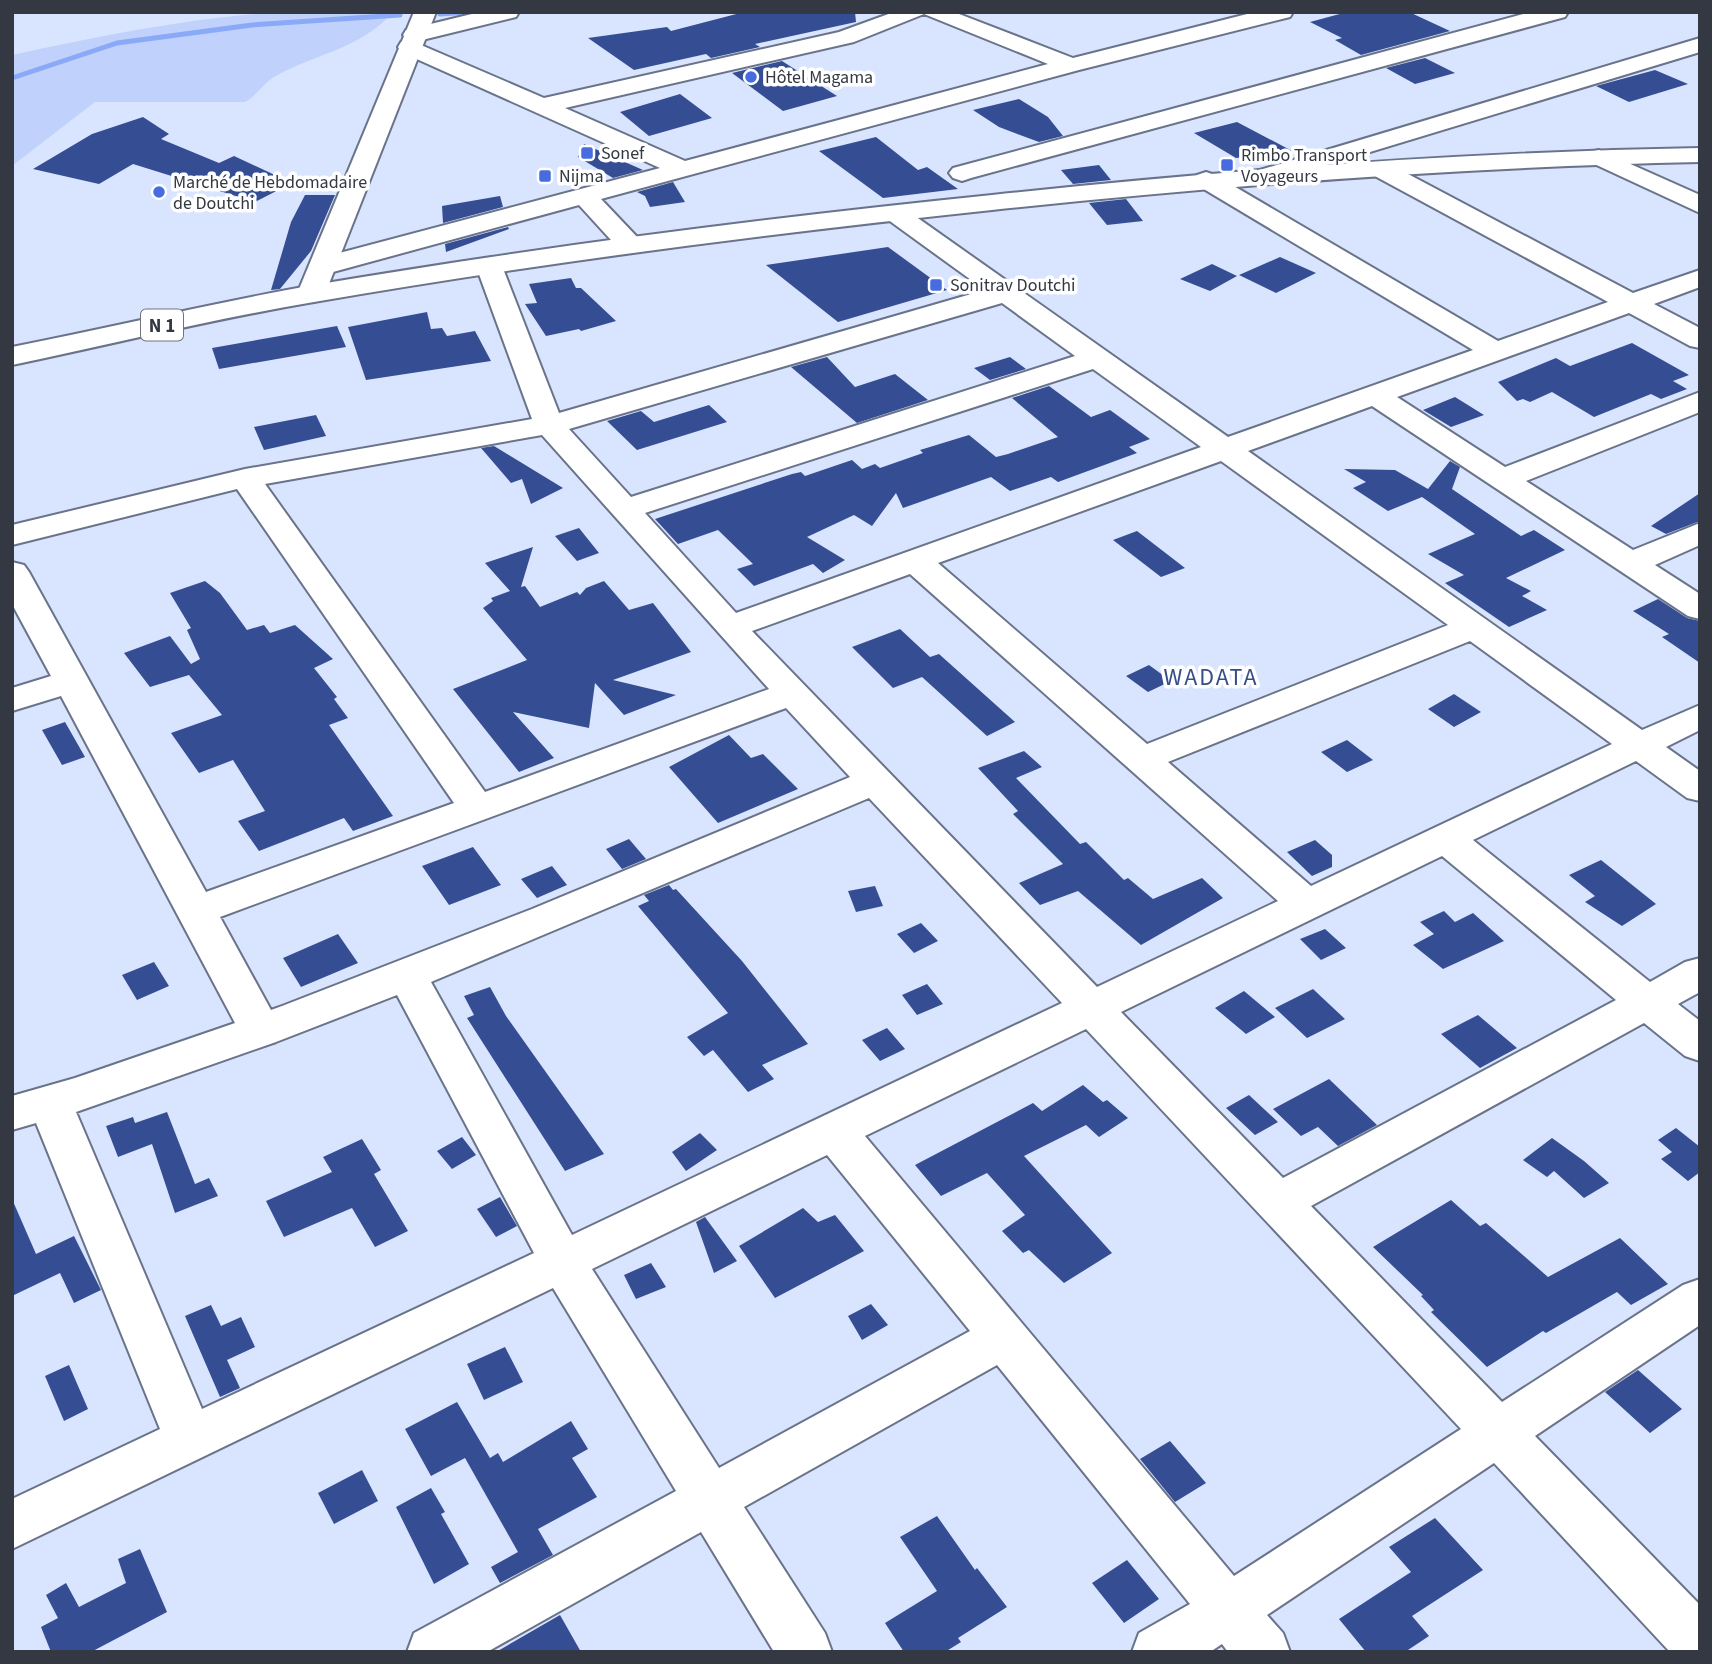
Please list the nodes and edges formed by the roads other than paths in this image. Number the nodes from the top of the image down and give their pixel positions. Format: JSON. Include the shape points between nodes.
{"nodes":[{"id":1,"x":425,"y":12,"type":"edge"},
{"id":2,"x":508,"y":12,"type":"edge"},
{"id":3,"x":915,"y":12,"type":"edge"},
{"id":4,"x":934,"y":12,"type":"edge"},
{"id":5,"x":1282,"y":12,"type":"edge"},
{"id":6,"x":1557,"y":12,"type":"edge"},
{"id":7,"x":1456,"y":17,"type":"dead end"},
{"id":8,"x":1487,"y":31,"type":"junction"},
{"id":9,"x":411,"y":41,"type":"junction"},
{"id":10,"x":1700,"y":45,"type":"edge"},
{"id":11,"x":1659,"y":57,"type":"junction"},
{"id":12,"x":1071,"y":65,"type":"junction"},
{"id":13,"x":1690,"y":71,"type":"dead end"},
{"id":14,"x":541,"y":106,"type":"junction"},
{"id":15,"x":1700,"y":155,"type":"edge"},
{"id":16,"x":1599,"y":157,"type":"junction"},
{"id":17,"x":685,"y":170,"type":"junction"},
{"id":18,"x":1381,"y":170,"type":"junction"},
{"id":19,"x":962,"y":173,"type":"dead end"},
{"id":20,"x":1262,"y":177,"type":"junction"},
{"id":21,"x":1206,"y":180,"type":"junction"},
{"id":22,"x":585,"y":197,"type":"junction"},
{"id":23,"x":1700,"y":205,"type":"edge"},
{"id":24,"x":896,"y":214,"type":"junction"},
{"id":25,"x":630,"y":245,"type":"junction"},
{"id":26,"x":323,"y":266,"type":"junction"},
{"id":27,"x":489,"y":266,"type":"junction"},
{"id":28,"x":1700,"y":278,"type":"edge"},
{"id":29,"x":1006,"y":293,"type":"junction"},
{"id":30,"x":311,"y":294,"type":"junction"},
{"id":31,"x":1628,"y":302,"type":"junction"},
{"id":32,"x":1700,"y":340,"type":"edge"},
{"id":33,"x":1493,"y":351,"type":"junction"},
{"id":34,"x":12,"y":356,"type":"edge"},
{"id":35,"x":1097,"y":358,"type":"junction"},
{"id":36,"x":1373,"y":394,"type":"junction"},
{"id":37,"x":1700,"y":401,"type":"edge"},
{"id":38,"x":549,"y":425,"type":"junction"},
{"id":39,"x":1224,"y":449,"type":"junction"},
{"id":40,"x":245,"y":478,"type":"junction"},
{"id":41,"x":1503,"y":479,"type":"junction"},
{"id":42,"x":625,"y":509,"type":"junction"},
{"id":43,"x":1700,"y":533,"type":"edge"},
{"id":44,"x":12,"y":535,"type":"edge"},
{"id":45,"x":914,"y":560,"type":"junction"},
{"id":46,"x":1629,"y":564,"type":"junction"},
{"id":47,"x":12,"y":572,"type":"edge"},
{"id":48,"x":1700,"y":609,"type":"edge"},
{"id":49,"x":730,"y":627,"type":"junction"},
{"id":50,"x":1474,"y":628,"type":"junction"},
{"id":51,"x":71,"y":681,"type":"junction"},
{"id":52,"x":793,"y":693,"type":"junction"},
{"id":53,"x":12,"y":700,"type":"edge"},
{"id":54,"x":1700,"y":716,"type":"edge"},
{"id":55,"x":1639,"y":745,"type":"junction"},
{"id":56,"x":1142,"y":759,"type":"junction"},
{"id":57,"x":875,"y":780,"type":"junction"},
{"id":58,"x":1700,"y":789,"type":"edge"},
{"id":59,"x":478,"y":809,"type":"junction"},
{"id":60,"x":1445,"y":838,"type":"junction"},
{"id":61,"x":1307,"y":904,"type":"junction"},
{"id":62,"x":196,"y":911,"type":"junction"},
{"id":63,"x":1700,"y":973,"type":"edge"},
{"id":64,"x":407,"y":976,"type":"junction"},
{"id":65,"x":1647,"y":1002,"type":"junction"},
{"id":66,"x":1093,"y":1007,"type":"junction"},
{"id":67,"x":261,"y":1031,"type":"junction"},
{"id":68,"x":1700,"y":1045,"type":"edge"},
{"id":69,"x":31,"y":1108,"type":"edge"},
{"id":70,"x":834,"y":1131,"type":"junction"},
{"id":71,"x":1279,"y":1202,"type":"junction"},
{"id":72,"x":562,"y":1261,"type":"junction"},
{"id":73,"x":1700,"y":1299,"type":"edge"},
{"id":74,"x":1004,"y":1337,"type":"junction"},
{"id":75,"x":1497,"y":1432,"type":"junction"},
{"id":76,"x":190,"y":1440,"type":"junction"},
{"id":77,"x":710,"y":1499,"type":"junction"},
{"id":78,"x":12,"y":1525,"type":"edge"},
{"id":79,"x":1229,"y":1610,"type":"junction"},
{"id":80,"x":1700,"y":1644,"type":"edge"},
{"id":81,"x":434,"y":1652,"type":"edge"},
{"id":82,"x":805,"y":1652,"type":"edge"},
{"id":83,"x":1159,"y":1652,"type":"edge"},
{"id":84,"x":1263,"y":1652,"type":"edge"}],
"edges":[{"from":1,"to":9,"type":"main road"},
{"from":2,"to":9,"type":"main road"},
{"from":3,"to":14,"type":"main road","via":[[846,37]]},
{"from":4,"to":12,"type":"main road"},
{"from":5,"to":12,"type":"main road"},
{"from":6,"to":8,"type":"main road"},
{"from":7,"to":8,"type":"main road"},
{"from":8,"to":19,"type":"main road"},
{"from":9,"to":14,"type":"main road"},
{"from":9,"to":26,"type":"main road"},
{"from":10,"to":11,"type":"main road"},
{"from":11,"to":13,"type":"main road"},
{"from":11,"to":20,"type":"main road"},
{"from":12,"to":17,"type":"main road"},
{"from":14,"to":17,"type":"main road"},
{"from":15,"to":16,"type":"main road"},
{"from":16,"to":18,"type":"main road"},
{"from":16,"to":23,"type":"main road"},
{"from":17,"to":22,"type":"main road"},
{"from":18,"to":20,"type":"main road"},
{"from":18,"to":31,"type":"main road"},
{"from":20,"to":21,"type":"main road"},
{"from":21,"to":24,"type":"main road"},
{"from":21,"to":33,"type":"main road"},
{"from":22,"to":25,"type":"main road"},
{"from":22,"to":26,"type":"main road"},
{"from":24,"to":25,"type":"main road"},
{"from":24,"to":29,"type":"main road"},
{"from":25,"to":27,"type":"main road"},
{"from":26,"to":30,"type":"main road"},
{"from":27,"to":30,"type":"main road"},
{"from":27,"to":38,"type":"main road"},
{"from":28,"to":31,"type":"main road"},
{"from":29,"to":35,"type":"main road"},
{"from":29,"to":38,"type":"main road"},
{"from":30,"to":34,"type":"main road","number":"N 1"},
{"from":31,"to":32,"type":"main road"},
{"from":31,"to":33,"type":"main road"},
{"from":33,"to":36,"type":"main road"},
{"from":35,"to":39,"type":"main road"},
{"from":35,"to":42,"type":"main road"},
{"from":36,"to":39,"type":"main road"},
{"from":36,"to":41,"type":"main road"},
{"from":37,"to":41,"type":"main road"},
{"from":38,"to":40,"type":"main road"},
{"from":38,"to":42,"type":"main road"},
{"from":39,"to":45,"type":"main road"},
{"from":39,"to":50,"type":"main road"},
{"from":40,"to":44,"type":"main road"},
{"from":40,"to":59,"type":"main road"},
{"from":41,"to":46,"type":"main road"},
{"from":42,"to":49,"type":"main road"},
{"from":43,"to":46,"type":"main road"},
{"from":45,"to":49,"type":"main road"},
{"from":45,"to":56,"type":"main road"},
{"from":46,"to":48,"type":"main road"},
{"from":47,"to":51,"type":"main road"},
{"from":49,"to":52,"type":"main road"},
{"from":50,"to":55,"type":"main road"},
{"from":50,"to":56,"type":"main road"},
{"from":51,"to":53,"type":"main road"},
{"from":51,"to":62,"type":"main road"},
{"from":52,"to":57,"type":"main road"},
{"from":52,"to":59,"type":"main road"},
{"from":54,"to":55,"type":"main road"},
{"from":55,"to":58,"type":"main road"},
{"from":55,"to":60,"type":"main road"},
{"from":56,"to":61,"type":"main road"},
{"from":57,"to":64,"type":"main road"},
{"from":57,"to":66,"type":"main road"},
{"from":59,"to":62,"type":"main road"},
{"from":60,"to":61,"type":"main road"},
{"from":60,"to":65,"type":"main road"},
{"from":61,"to":66,"type":"main road"},
{"from":62,"to":67,"type":"main road"},
{"from":63,"to":65,"type":"main road"},
{"from":64,"to":67,"type":"main road"},
{"from":64,"to":72,"type":"main road"},
{"from":65,"to":68,"type":"main road"},
{"from":65,"to":71,"type":"main road"},
{"from":66,"to":70,"type":"main road"},
{"from":66,"to":71,"type":"main road"},
{"from":67,"to":69,"type":"main road"},
{"from":69,"to":76,"type":"main road"},
{"from":70,"to":72,"type":"main road"},
{"from":70,"to":74,"type":"main road"},
{"from":71,"to":75,"type":"main road"},
{"from":72,"to":76,"type":"main road"},
{"from":72,"to":77,"type":"main road"},
{"from":73,"to":75,"type":"main road"},
{"from":74,"to":77,"type":"main road"},
{"from":74,"to":79,"type":"main road"},
{"from":75,"to":79,"type":"main road"},
{"from":75,"to":80,"type":"main road"},
{"from":76,"to":78,"type":"main road"},
{"from":77,"to":81,"type":"main road"},
{"from":77,"to":82,"type":"main road"},
{"from":79,"to":83,"type":"main road"},
{"from":79,"to":84,"type":"main road"}]}
